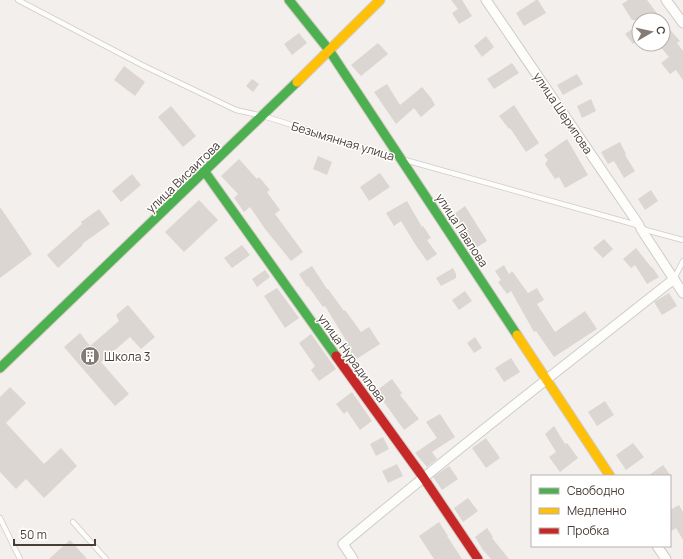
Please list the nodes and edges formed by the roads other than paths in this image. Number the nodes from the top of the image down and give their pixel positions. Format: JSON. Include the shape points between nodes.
{"nodes":[{"id":1,"x":18,"y":0,"type":"edge"},
{"id":2,"x":289,"y":0,"type":"edge"},
{"id":3,"x":380,"y":0,"type":"edge"},
{"id":4,"x":486,"y":0,"type":"edge"},
{"id":5,"x":666,"y":0,"type":"edge"},
{"id":6,"x":683,"y":22,"type":"edge"},
{"id":7,"x":329,"y":50,"type":"junction"},
{"id":8,"x":263,"y":116,"type":"junction"},
{"id":9,"x":400,"y":158,"type":"junction"},
{"id":10,"x":205,"y":172,"type":"junction"},
{"id":11,"x":640,"y":227,"type":"junction"},
{"id":12,"x":683,"y":240,"type":"edge"},
{"id":13,"x":683,"y":261,"type":"edge"},
{"id":14,"x":674,"y":279,"type":"junction"},
{"id":15,"x":683,"y":292,"type":"edge"},
{"id":16,"x":0,"y":368,"type":"edge"},
{"id":17,"x":547,"y":381,"type":"junction"},
{"id":18,"x":609,"y":475,"type":"edge"},
{"id":19,"x":423,"y":477,"type":"junction"},
{"id":20,"x":0,"y":518,"type":"edge"},
{"id":21,"x":73,"y":522,"type":"dead end"},
{"id":22,"x":658,"y":547,"type":"edge"},
{"id":23,"x":20,"y":559,"type":"edge"},
{"id":24,"x":106,"y":559,"type":"edge"},
{"id":25,"x":353,"y":559,"type":"edge"},
{"id":26,"x":478,"y":559,"type":"edge"},
{"id":27,"x":666,"y":559,"type":"edge"}],
"edges":[{"from":1,"to":8,"type":"lane","name":"Безымянная улица","via":[[142,65],[236,110]]},
{"from":2,"to":7,"type":"street","name":"улица Павлова"},
{"from":3,"to":7,"type":"street","name":"улица Висаитова"},
{"from":4,"to":11,"type":"street","name":"улица Шерипова"},
{"from":5,"to":6,"type":"street"},
{"from":7,"to":8,"type":"street","name":"улица Висаитова"},
{"from":7,"to":9,"type":"street","name":"улица Павлова"},
{"from":8,"to":9,"type":"lane","name":"Безымянная улица"},
{"from":8,"to":10,"type":"street","name":"улица Висаитова"},
{"from":9,"to":11,"type":"lane","name":"Безымянная улица"},
{"from":9,"to":17,"type":"street","name":"улица Павлова"},
{"from":10,"to":16,"type":"street","name":"улица Висаитова"},
{"from":10,"to":19,"type":"street","name":"улица Нурадилова"},
{"from":11,"to":12,"type":"lane","name":"Безымянная улица"},
{"from":11,"to":14,"type":"street","name":"улица Шерипова"},
{"from":13,"to":14,"type":"lane"},
{"from":14,"to":15,"type":"street","name":"улица Шерипова"},
{"from":14,"to":17,"type":"street"},
{"from":17,"to":18,"type":"street","name":"улица Павлова"},
{"from":17,"to":19,"type":"street"},
{"from":19,"to":25,"type":"street","via":[[343,544]]},
{"from":19,"to":26,"type":"street","name":"улица Нурадилова"},
{"from":20,"to":23,"type":"lane"},
{"from":21,"to":24,"type":"lane"},
{"from":22,"to":27,"type":"street"}]}
